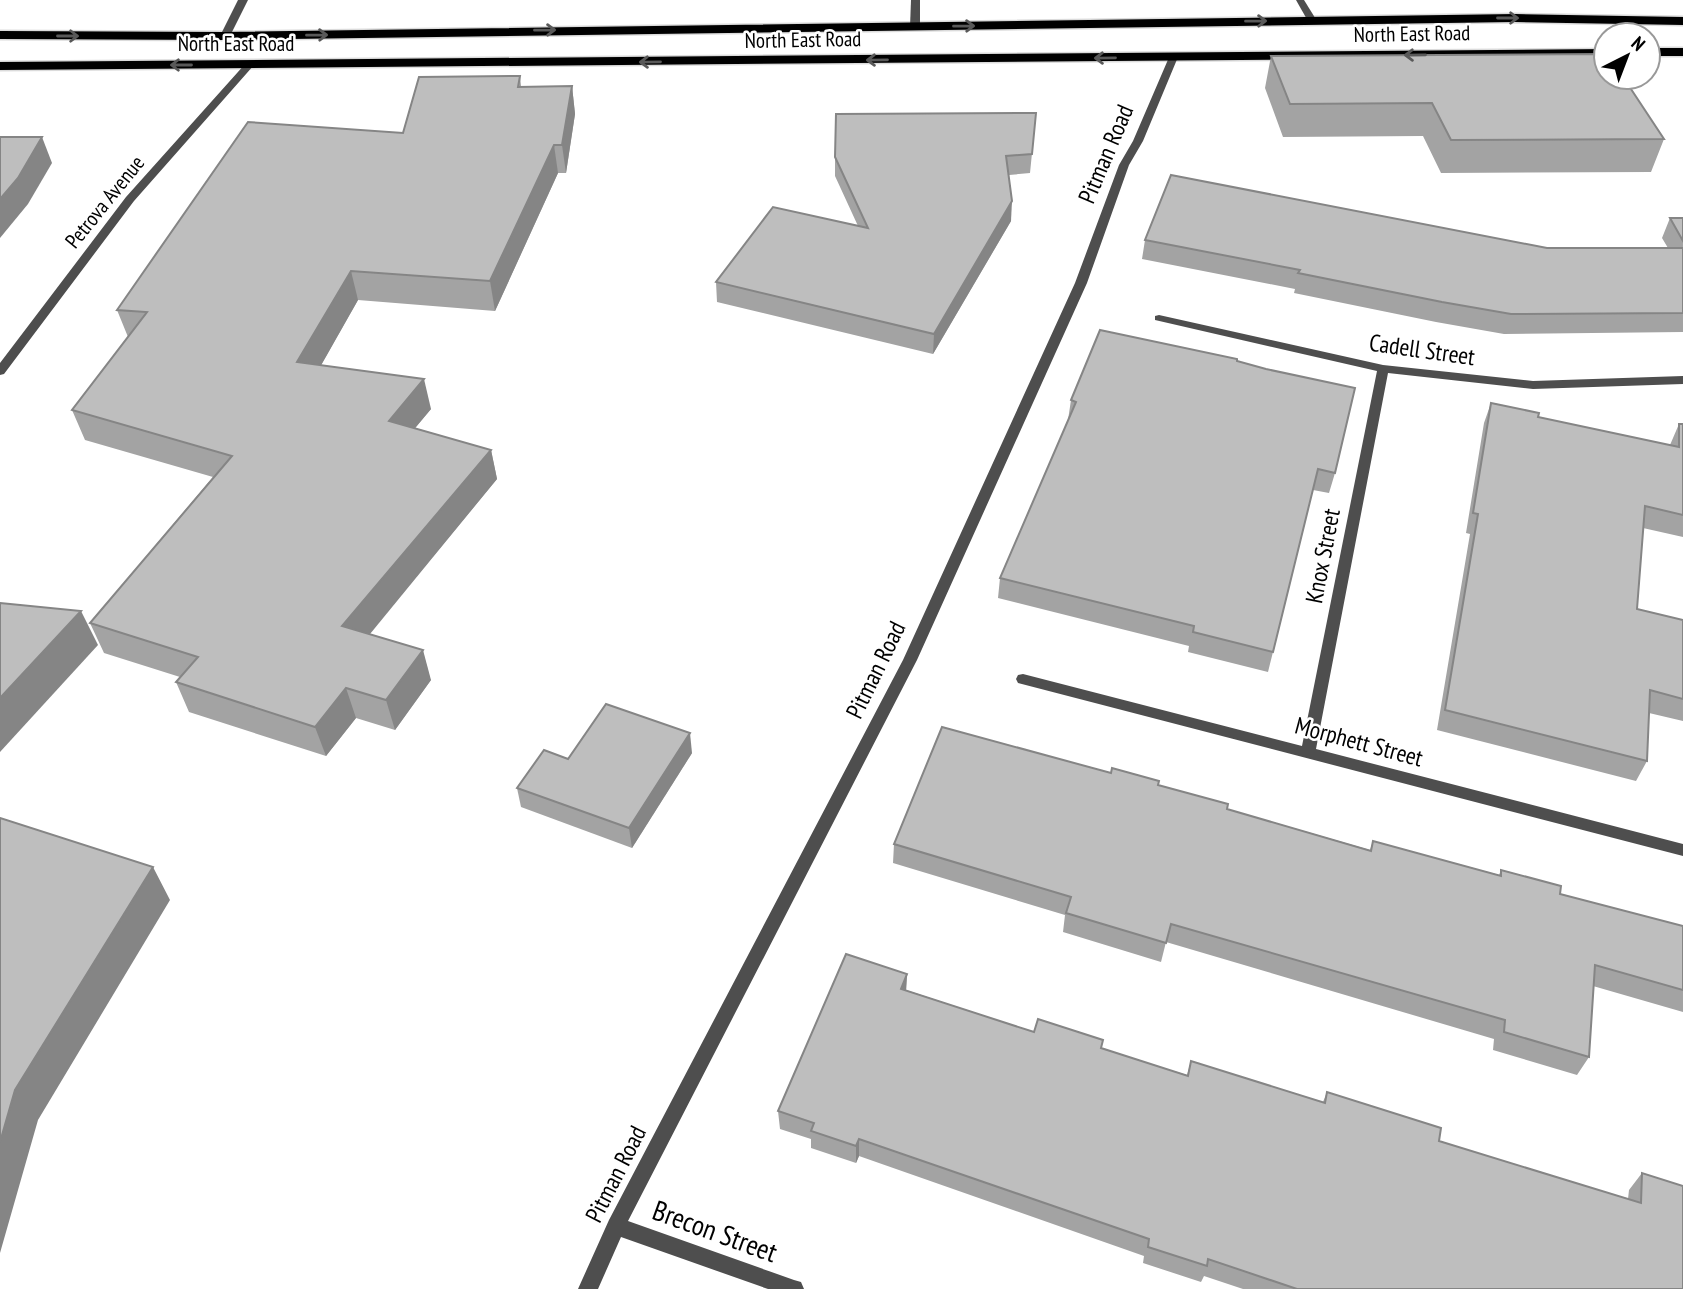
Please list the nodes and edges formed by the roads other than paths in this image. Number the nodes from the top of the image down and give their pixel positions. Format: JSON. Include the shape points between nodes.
{"nodes":[{"id":1,"x":243,"y":0,"type":"edge"},
{"id":2,"x":915,"y":0,"type":"edge"},
{"id":3,"x":1300,"y":0,"type":"edge"},
{"id":4,"x":1683,"y":20,"type":"edge"},
{"id":5,"x":1311,"y":21,"type":"junction"},
{"id":6,"x":915,"y":27,"type":"junction"},
{"id":7,"x":0,"y":36,"type":"edge"},
{"id":8,"x":225,"y":36,"type":"junction"},
{"id":9,"x":1180,"y":40,"type":"junction"},
{"id":10,"x":1662,"y":52,"type":"edge"},
{"id":11,"x":1683,"y":52,"type":"edge"},
{"id":12,"x":1592,"y":53,"type":"edge"},
{"id":13,"x":249,"y":65,"type":"junction"},
{"id":14,"x":0,"y":66,"type":"edge"},
{"id":15,"x":1159,"y":317,"type":"dead end"},
{"id":16,"x":1383,"y":369,"type":"junction"},
{"id":17,"x":0,"y":371,"type":"edge"},
{"id":18,"x":1683,"y":380,"type":"edge"},
{"id":19,"x":1023,"y":679,"type":"dead end"},
{"id":20,"x":1308,"y":752,"type":"junction"},
{"id":21,"x":1683,"y":849,"type":"edge"},
{"id":22,"x":617,"y":1226,"type":"junction"},
{"id":23,"x":587,"y":1289,"type":"edge"},
{"id":24,"x":794,"y":1289,"type":"edge"}],
"edges":[{"from":1,"to":8,"type":"street"},
{"from":2,"to":6,"type":"street"},
{"from":3,"to":5,"type":"street"},
{"from":5,"to":4,"type":"highway","name":"North East Road","one_way":true},
{"from":9,"to":5,"type":"highway","name":"North East Road","one_way":true},
{"from":8,"to":6,"type":"highway","name":"North East Road","one_way":true},
{"from":6,"to":9,"type":"highway","name":"North East Road","one_way":true},
{"from":7,"to":8,"type":"highway","name":"North East Road","one_way":true},
{"from":8,"to":13,"type":"highway"},
{"from":12,"to":9,"type":"highway","name":"North East Road","one_way":true},
{"from":9,"to":13,"type":"highway","name":"North East Road","one_way":true},
{"from":9,"to":22,"type":"street","name":"Pitman Road","via":[[1124,165],[1081,283],[909,660]]},
{"from":10,"to":11,"type":"highway"},
{"from":13,"to":14,"type":"highway","name":"North East Road","one_way":true},
{"from":13,"to":17,"type":"street","name":"Petrova Avenue","via":[[130,199]]},
{"from":15,"to":16,"type":"street","name":"Cadell Street"},
{"from":16,"to":18,"type":"street","name":"Cadell Street","via":[[1532,385]]},
{"from":16,"to":20,"type":"street","name":"Knox Street"},
{"from":19,"to":20,"type":"street","name":"Morphett Street"},
{"from":20,"to":21,"type":"street","name":"Morphett Street"},
{"from":22,"to":23,"type":"street","name":"Pitman Road"},
{"from":22,"to":24,"type":"street","name":"Brecon Street"}]}
